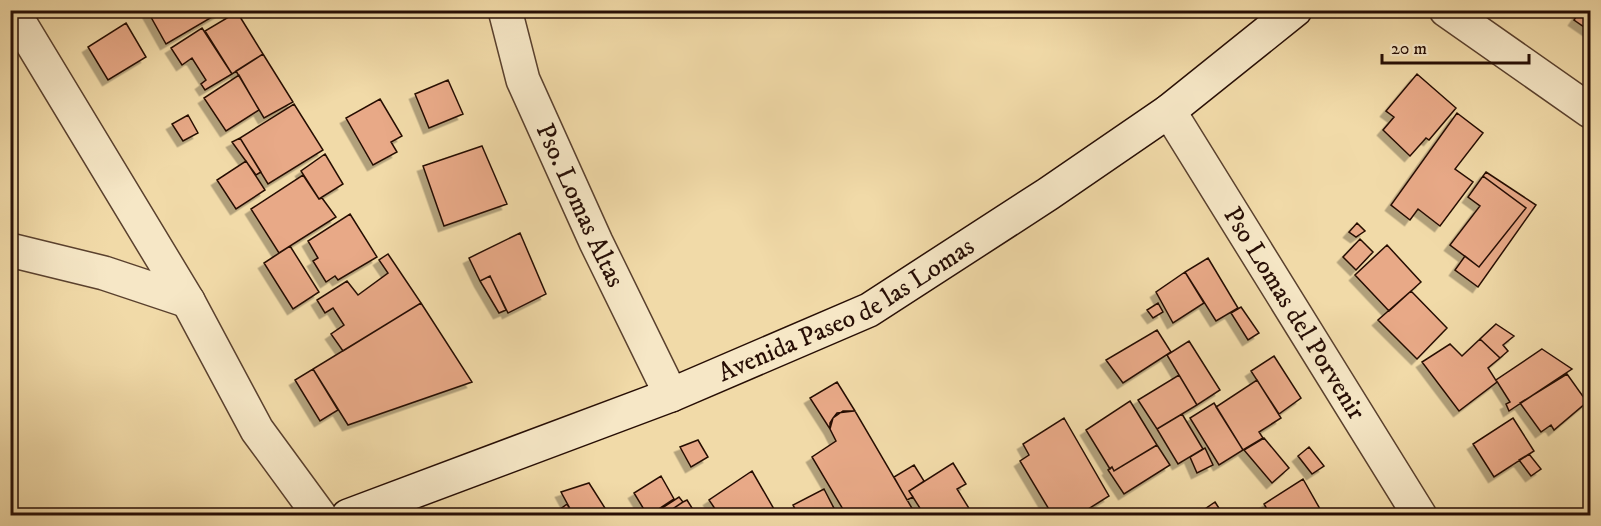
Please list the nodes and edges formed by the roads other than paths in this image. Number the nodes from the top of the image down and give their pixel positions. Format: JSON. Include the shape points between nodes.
{"nodes":[{"id":1,"x":12,"y":10,"type":"edge"},
{"id":2,"x":505,"y":10,"type":"edge"},
{"id":3,"x":1294,"y":10,"type":"edge"},
{"id":4,"x":1446,"y":10,"type":"edge"},
{"id":5,"x":1168,"y":111,"type":"junction"},
{"id":6,"x":1590,"y":111,"type":"edge"},
{"id":7,"x":10,"y":250,"type":"edge"},
{"id":8,"x":188,"y":301,"type":"junction"},
{"id":9,"x":671,"y":395,"type":"junction"},
{"id":10,"x":320,"y":516,"type":"edge"},
{"id":11,"x":348,"y":516,"type":"edge"},
{"id":12,"x":1420,"y":516,"type":"edge"}],
"edges":[{"from":1,"to":8,"type":"street"},
{"from":2,"to":9,"type":"street","name":"Pso. Lomas Altas","via":[[523,80]]},
{"from":3,"to":5,"type":"street","name":"Avenida Paseo de las Lomas"},
{"from":4,"to":6,"type":"street"},
{"from":5,"to":9,"type":"street","name":"Avenida Paseo de las Lomas","via":[[869,310]]},
{"from":5,"to":12,"type":"street","name":"Pso Lomas del Porvenir"},
{"from":7,"to":8,"type":"street","via":[[104,273]]},
{"from":8,"to":10,"type":"street","via":[[257,430]]},
{"from":9,"to":11,"type":"street","name":"Avenida Paseo de las Lomas"}]}
